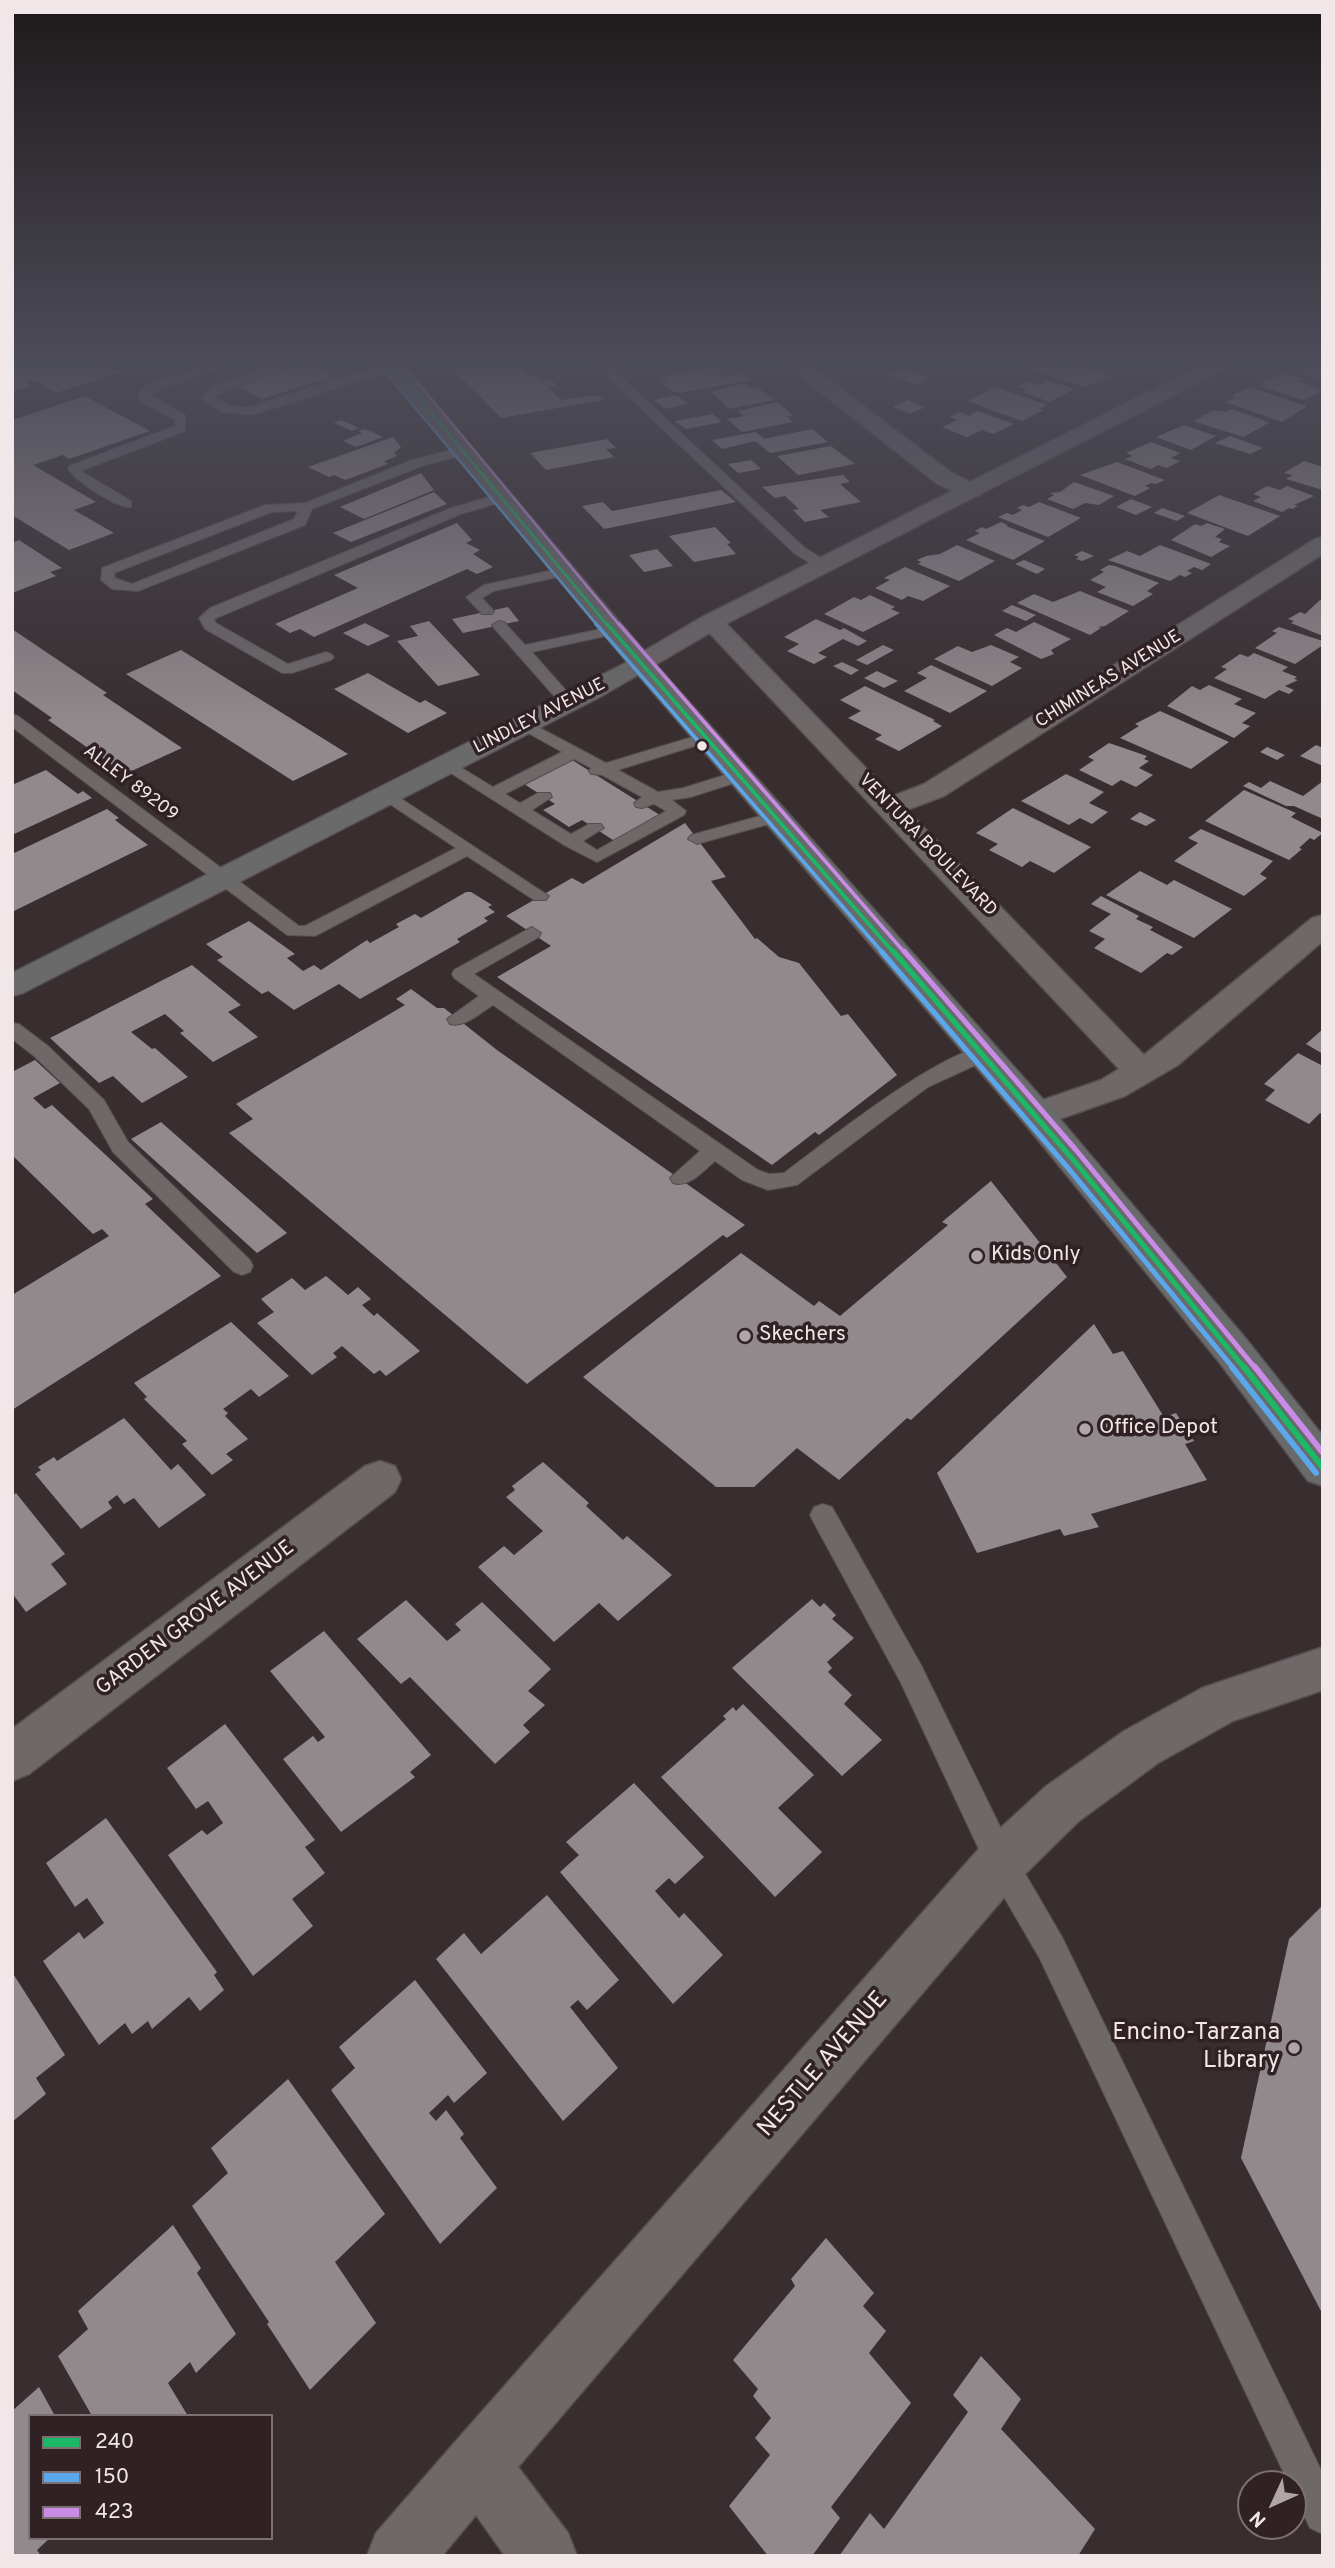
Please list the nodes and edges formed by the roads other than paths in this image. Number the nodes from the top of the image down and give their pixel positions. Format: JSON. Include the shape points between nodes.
{"nodes":[{"id":1,"x":98,"y":487,"type":"edge"},
{"id":2,"x":357,"y":487,"type":"edge"},
{"id":3,"x":494,"y":487,"type":"edge"},
{"id":4,"x":731,"y":487,"type":"edge"},
{"id":5,"x":962,"y":487,"type":"edge"},
{"id":6,"x":979,"y":487,"type":"edge"},
{"id":7,"x":971,"y":491,"type":"junction"},
{"id":8,"x":503,"y":498,"type":"junction"},
{"id":9,"x":126,"y":503,"type":"dead end"},
{"id":10,"x":307,"y":507,"type":"junction"},
{"id":11,"x":1323,"y":544,"type":"edge"},
{"id":12,"x":823,"y":565,"type":"junction"},
{"id":13,"x":567,"y":571,"type":"junction"},
{"id":14,"x":487,"y":611,"type":"dead end"},
{"id":15,"x":711,"y":622,"type":"junction"},
{"id":16,"x":499,"y":625,"type":"dead end"},
{"id":17,"x":615,"y":630,"type":"junction"},
{"id":18,"x":522,"y":650,"type":"junction"},
{"id":19,"x":326,"y":657,"type":"dead end"},
{"id":20,"x":641,"y":663,"type":"junction"},
{"id":21,"x":569,"y":702,"type":"junction"},
{"id":22,"x":12,"y":719,"type":"edge"},
{"id":23,"x":525,"y":725,"type":"junction"},
{"id":24,"x":708,"y":737,"type":"junction"},
{"id":25,"x":574,"y":752,"type":"junction"},
{"id":26,"x":446,"y":765,"type":"junction"},
{"id":27,"x":599,"y":770,"type":"junction"},
{"id":28,"x":741,"y":775,"type":"junction"},
{"id":29,"x":494,"y":793,"type":"junction"},
{"id":30,"x":388,"y":795,"type":"junction"},
{"id":31,"x":544,"y":797,"type":"dead end"},
{"id":32,"x":648,"y":800,"type":"junction"},
{"id":33,"x":890,"y":807,"type":"junction"},
{"id":34,"x":520,"y":810,"type":"junction"},
{"id":35,"x":778,"y":816,"type":"junction"},
{"id":36,"x":595,"y":828,"type":"dead end"},
{"id":37,"x":697,"y":839,"type":"dead end"},
{"id":38,"x":570,"y":841,"type":"junction"},
{"id":39,"x":468,"y":849,"type":"junction"},
{"id":40,"x":224,"y":879,"type":"junction"},
{"id":41,"x":540,"y":896,"type":"dead end"},
{"id":42,"x":1323,"y":925,"type":"edge"},
{"id":43,"x":532,"y":933,"type":"dead end"},
{"id":44,"x":12,"y":986,"type":"edge"},
{"id":45,"x":493,"y":996,"type":"junction"},
{"id":46,"x":457,"y":1019,"type":"dead end"},
{"id":47,"x":12,"y":1029,"type":"edge"},
{"id":48,"x":984,"y":1053,"type":"junction"},
{"id":49,"x":1141,"y":1072,"type":"junction"},
{"id":50,"x":1037,"y":1115,"type":"junction"},
{"id":51,"x":714,"y":1151,"type":"junction"},
{"id":52,"x":681,"y":1178,"type":"dead end"},
{"id":53,"x":242,"y":1266,"type":"dead end"},
{"id":54,"x":1323,"y":1468,"type":"edge"},
{"id":55,"x":380,"y":1479,"type":"dead end"},
{"id":56,"x":823,"y":1515,"type":"dead end"},
{"id":57,"x":1323,"y":1668,"type":"edge"},
{"id":58,"x":12,"y":1758,"type":"edge"},
{"id":59,"x":1001,"y":1862,"type":"junction"},
{"id":60,"x":477,"y":2464,"type":"junction"},
{"id":61,"x":1323,"y":2515,"type":"edge"},
{"id":62,"x":399,"y":2556,"type":"edge"},
{"id":63,"x":545,"y":2556,"type":"edge"}],
"edges":[{"from":1,"to":9,"type":"lane"},
{"from":2,"to":10,"type":"lane"},
{"from":3,"to":8,"type":"main road"},
{"from":4,"to":12,"type":"lane","via":[[800,551]]},
{"from":5,"to":7,"type":"street"},
{"from":6,"to":7,"type":"street","name":"LINDLEY AVENUE"},
{"from":7,"to":12,"type":"street","name":"LINDLEY AVENUE"},
{"from":8,"to":13,"type":"main road"},
{"from":8,"to":19,"type":"lane","via":[[456,511],[206,618],[210,626],[280,668],[296,669]]},
{"from":10,"to":10,"type":"lane","via":[[270,508],[107,571],[107,580],[133,588],[300,522]]},
{"from":11,"to":33,"type":"street","name":"CHIMINEAS AVENUE","via":[[934,790]]},
{"from":12,"to":15,"type":"street","name":"LINDLEY AVENUE"},
{"from":13,"to":14,"type":"lane","via":[[489,588],[473,597]]},
{"from":13,"to":17,"type":"main road"},
{"from":15,"to":20,"type":"street","name":"LINDLEY AVENUE"},
{"from":15,"to":33,"type":"street","name":"VENTURA BOULEVARD"},
{"from":16,"to":18,"type":"lane"},
{"from":17,"to":18,"type":"lane"},
{"from":17,"to":20,"type":"main road"},
{"from":18,"to":21,"type":"lane"},
{"from":20,"to":21,"type":"main road","name":"LINDLEY AVENUE"},
{"from":20,"to":24,"type":"main road"},
{"from":21,"to":23,"type":"main road","name":"LINDLEY AVENUE"},
{"from":22,"to":40,"type":"lane","name":"ALLEY 89209"},
{"from":23,"to":25,"type":"lane"},
{"from":23,"to":26,"type":"main road","name":"LINDLEY AVENUE"},
{"from":24,"to":27,"type":"lane"},
{"from":24,"to":28,"type":"main road"},
{"from":25,"to":27,"type":"lane"},
{"from":25,"to":29,"type":"lane"},
{"from":26,"to":29,"type":"lane"},
{"from":26,"to":30,"type":"main road","name":"LINDLEY AVENUE"},
{"from":27,"to":32,"type":"lane"},
{"from":28,"to":32,"type":"lane"},
{"from":28,"to":35,"type":"main road"},
{"from":29,"to":34,"type":"lane"},
{"from":30,"to":39,"type":"lane"},
{"from":30,"to":40,"type":"main road","name":"LINDLEY AVENUE"},
{"from":31,"to":34,"type":"lane"},
{"from":32,"to":38,"type":"lane","via":[[678,811],[597,857]]},
{"from":33,"to":49,"type":"street","name":"VENTURA BOULEVARD"},
{"from":34,"to":38,"type":"lane"},
{"from":35,"to":37,"type":"lane"},
{"from":35,"to":48,"type":"main road"},
{"from":36,"to":38,"type":"lane"},
{"from":39,"to":40,"type":"lane","name":"ALLEY 89209","via":[[308,932],[295,931]]},
{"from":39,"to":41,"type":"lane"},
{"from":40,"to":44,"type":"main road","name":"LINDLEY AVENUE"},
{"from":42,"to":49,"type":"street","via":[[1166,1057]]},
{"from":43,"to":45,"type":"lane","via":[[461,974]]},
{"from":45,"to":46,"type":"lane"},
{"from":45,"to":51,"type":"lane"},
{"from":47,"to":53,"type":"lane","via":[[97,1105],[120,1147]]},
{"from":48,"to":50,"type":"main road"},
{"from":48,"to":51,"type":"lane","via":[[921,1082],[789,1180],[768,1182]]},
{"from":49,"to":50,"type":"street","via":[[1112,1088]]},
{"from":50,"to":54,"type":"main road","via":[[1233,1351]]},
{"from":51,"to":52,"type":"lane"},
{"from":55,"to":58,"type":"street","name":"GARDEN GROVE AVENUE"},
{"from":56,"to":59,"type":"lane","via":[[911,1674]]},
{"from":57,"to":59,"type":"street","name":"NESTLE AVENUE","via":[[1219,1704],[1141,1747],[1062,1804]]},
{"from":59,"to":60,"type":"street","name":"NESTLE AVENUE"},
{"from":59,"to":61,"type":"lane","via":[[1051,1948]]},
{"from":60,"to":62,"type":"street","name":"NESTLE AVENUE"},
{"from":60,"to":63,"type":"street"}]}
